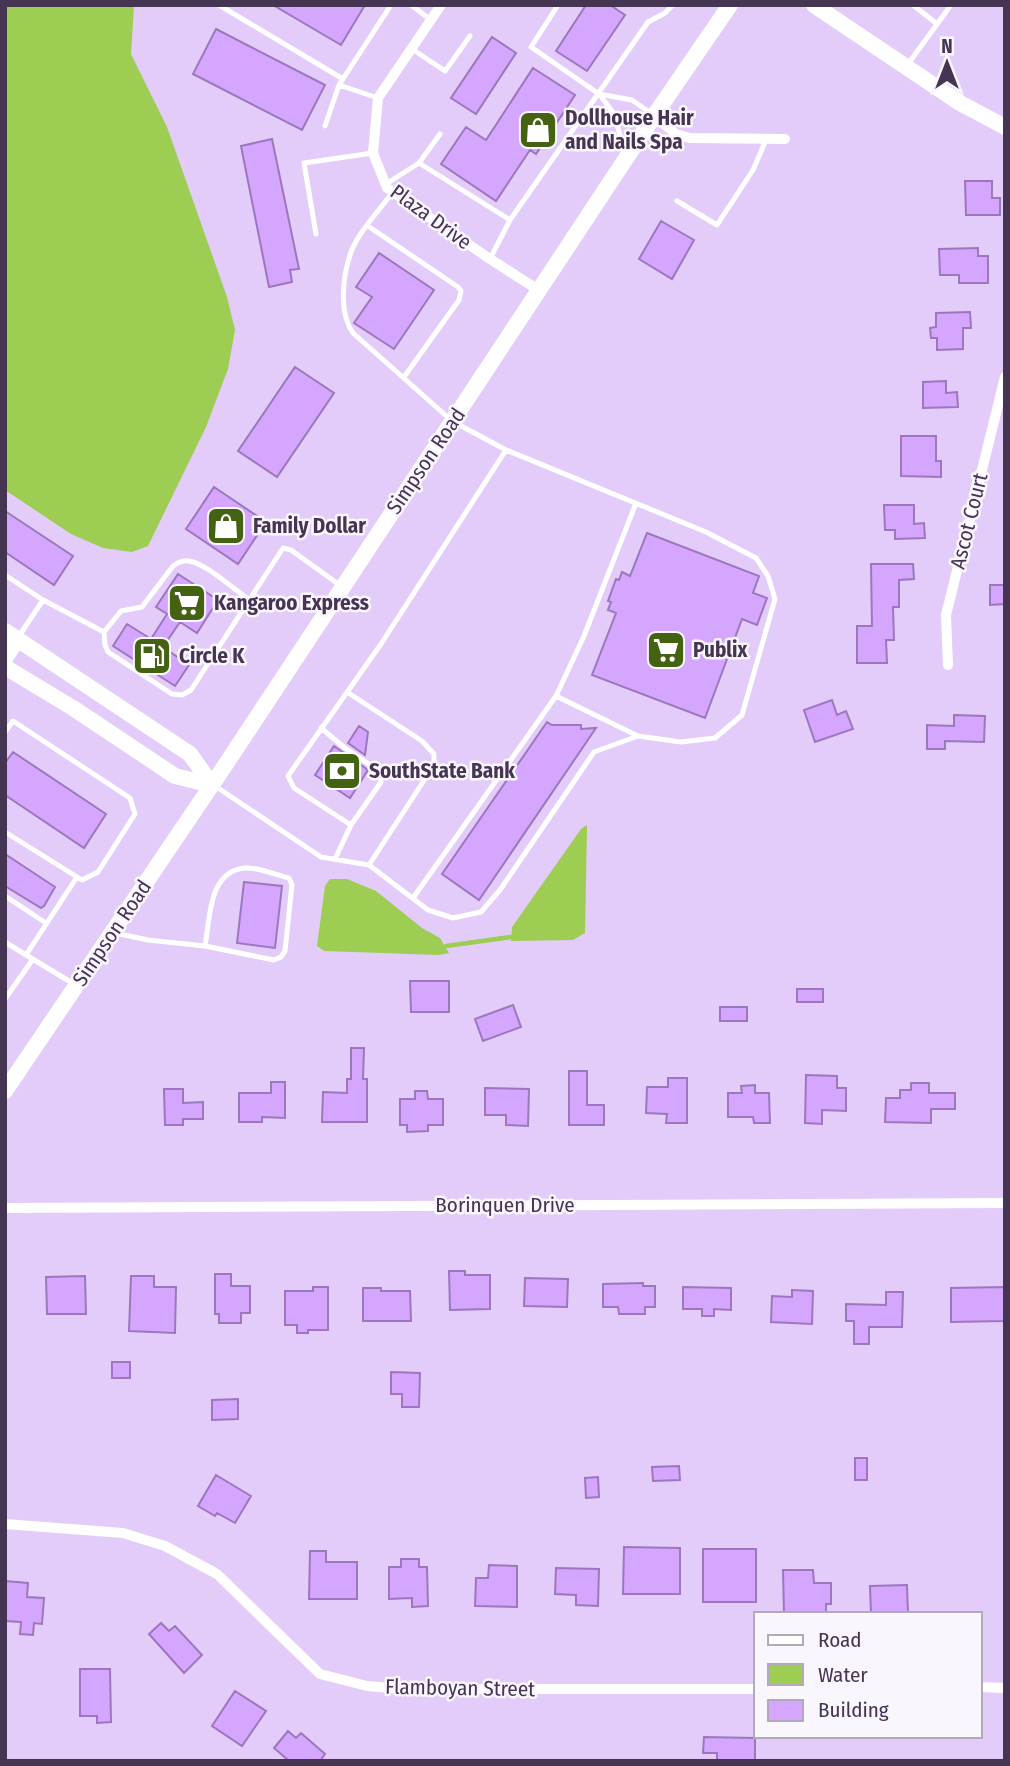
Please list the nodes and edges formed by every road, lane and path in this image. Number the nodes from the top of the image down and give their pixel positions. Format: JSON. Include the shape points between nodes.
{"nodes":[{"id":1,"x":219,"y":5,"type":"edge"},
{"id":2,"x":391,"y":5,"type":"edge"},
{"id":3,"x":411,"y":5,"type":"edge"},
{"id":4,"x":441,"y":5,"type":"edge"},
{"id":5,"x":558,"y":5,"type":"edge"},
{"id":6,"x":673,"y":5,"type":"edge"},
{"id":7,"x":730,"y":5,"type":"edge"},
{"id":8,"x":814,"y":5,"type":"edge"},
{"id":9,"x":913,"y":5,"type":"edge"},
{"id":10,"x":951,"y":5,"type":"edge"},
{"id":11,"x":431,"y":20,"type":"junction"},
{"id":12,"x":937,"y":24,"type":"junction"},
{"id":13,"x":470,"y":36,"type":"dead end"},
{"id":14,"x":412,"y":49,"type":"junction"},
{"id":15,"x":906,"y":66,"type":"junction"},
{"id":16,"x":341,"y":82,"type":"junction"},
{"id":17,"x":599,"y":94,"type":"junction"},
{"id":18,"x":378,"y":98,"type":"junction"},
{"id":19,"x":654,"y":116,"type":"junction"},
{"id":20,"x":325,"y":126,"type":"dead end"},
{"id":21,"x":1005,"y":127,"type":"edge"},
{"id":22,"x":440,"y":134,"type":"dead end"},
{"id":23,"x":767,"y":139,"type":"junction"},
{"id":24,"x":785,"y":139,"type":"dead end"},
{"id":25,"x":373,"y":153,"type":"junction"},
{"id":26,"x":626,"y":159,"type":"junction"},
{"id":27,"x":419,"y":163,"type":"junction"},
{"id":28,"x":389,"y":188,"type":"junction"},
{"id":29,"x":677,"y":201,"type":"dead end"},
{"id":30,"x":510,"y":220,"type":"junction"},
{"id":31,"x":368,"y":226,"type":"junction"},
{"id":32,"x":316,"y":234,"type":"dead end"},
{"id":33,"x":489,"y":259,"type":"junction"},
{"id":34,"x":540,"y":291,"type":"junction"},
{"id":35,"x":404,"y":377,"type":"junction"},
{"id":36,"x":1005,"y":377,"type":"edge"},
{"id":37,"x":452,"y":421,"type":"junction"},
{"id":38,"x":506,"y":450,"type":"junction"},
{"id":39,"x":636,"y":503,"type":"junction"},
{"id":40,"x":5,"y":575,"type":"edge"},
{"id":41,"x":343,"y":587,"type":"junction"},
{"id":42,"x":43,"y":600,"type":"junction"},
{"id":43,"x":248,"y":600,"type":"junction"},
{"id":44,"x":104,"y":632,"type":"junction"},
{"id":45,"x":11,"y":635,"type":"edge"},
{"id":46,"x":5,"y":658,"type":"edge"},
{"id":47,"x":948,"y":665,"type":"dead end"},
{"id":48,"x":5,"y":667,"type":"edge"},
{"id":49,"x":347,"y":692,"type":"junction"},
{"id":50,"x":556,"y":696,"type":"junction"},
{"id":51,"x":321,"y":728,"type":"junction"},
{"id":52,"x":5,"y":732,"type":"edge"},
{"id":53,"x":638,"y":736,"type":"junction"},
{"id":54,"x":212,"y":785,"type":"junction"},
{"id":55,"x":351,"y":825,"type":"junction"},
{"id":56,"x":5,"y":832,"type":"edge"},
{"id":57,"x":335,"y":859,"type":"junction"},
{"id":58,"x":369,"y":865,"type":"junction"},
{"id":59,"x":77,"y":877,"type":"junction"},
{"id":60,"x":5,"y":896,"type":"edge"},
{"id":61,"x":413,"y":898,"type":"junction"},
{"id":62,"x":46,"y":923,"type":"junction"},
{"id":63,"x":112,"y":932,"type":"junction"},
{"id":64,"x":5,"y":942,"type":"edge"},
{"id":65,"x":205,"y":946,"type":"junction"},
{"id":66,"x":26,"y":955,"type":"junction"},
{"id":67,"x":33,"y":959,"type":"junction"},
{"id":68,"x":76,"y":986,"type":"junction"},
{"id":69,"x":5,"y":999,"type":"edge"},
{"id":70,"x":5,"y":1091,"type":"edge"},
{"id":71,"x":1005,"y":1203,"type":"edge"},
{"id":72,"x":5,"y":1208,"type":"edge"},
{"id":73,"x":5,"y":1524,"type":"edge"},
{"id":74,"x":982,"y":1687,"type":"edge"},
{"id":75,"x":1005,"y":1688,"type":"edge"},
{"id":76,"x":754,"y":1689,"type":"edge"}],
"edges":[{"from":1,"to":16,"type":"lane"},
{"from":2,"to":16,"type":"lane"},
{"from":3,"to":11,"type":"lane"},
{"from":4,"to":11,"type":"street","name":"Plaza Drive"},
{"from":5,"to":17,"type":"lane","via":[[531,47]]},
{"from":6,"to":17,"type":"lane","via":[[648,22]]},
{"from":7,"to":19,"type":"main road","name":"Simpson Road"},
{"from":8,"to":15,"type":"main road"},
{"from":9,"to":12,"type":"lane"},
{"from":10,"to":12,"type":"lane"},
{"from":11,"to":14,"type":"street","name":"Plaza Drive"},
{"from":12,"to":15,"type":"lane"},
{"from":13,"to":14,"type":"lane","via":[[444,71]]},
{"from":14,"to":18,"type":"street","name":"Plaza Drive"},
{"from":15,"to":21,"type":"main road"},
{"from":16,"to":18,"type":"lane"},
{"from":16,"to":20,"type":"lane"},
{"from":17,"to":19,"type":"lane","via":[[632,100]]},
{"from":17,"to":26,"type":"lane","via":[[615,115]]},
{"from":17,"to":30,"type":"lane"},
{"from":18,"to":25,"type":"street","name":"Plaza Drive"},
{"from":19,"to":23,"type":"street","via":[[676,134],[690,138]]},
{"from":19,"to":26,"type":"main road","name":"Simpson Road"},
{"from":22,"to":27,"type":"lane"},
{"from":23,"to":24,"type":"street"},
{"from":23,"to":29,"type":"lane","via":[[717,225]]},
{"from":25,"to":28,"type":"street","name":"Plaza Drive"},
{"from":25,"to":32,"type":"lane","via":[[304,163]]},
{"from":26,"to":34,"type":"main road","name":"Simpson Road"},
{"from":27,"to":28,"type":"lane"},
{"from":27,"to":30,"type":"lane"},
{"from":28,"to":31,"type":"lane"},
{"from":28,"to":33,"type":"street","name":"Plaza Drive"},
{"from":30,"to":33,"type":"lane"},
{"from":31,"to":35,"type":"lane","via":[[351,252],[346,324]]},
{"from":31,"to":35,"type":"lane","via":[[461,291]]},
{"from":33,"to":34,"type":"street","name":"Plaza Drive"},
{"from":34,"to":37,"type":"main road","name":"Simpson Road"},
{"from":35,"to":37,"type":"lane"},
{"from":36,"to":47,"type":"street","name":"Ascot Court","via":[[946,615]]},
{"from":37,"to":38,"type":"lane"},
{"from":37,"to":41,"type":"main road","name":"Simpson Road"},
{"from":38,"to":39,"type":"lane"},
{"from":38,"to":49,"type":"lane"},
{"from":39,"to":50,"type":"lane"},
{"from":39,"to":53,"type":"lane","via":[[756,558],[775,599],[742,715],[715,738],[681,742]]},
{"from":40,"to":42,"type":"lane"},
{"from":41,"to":43,"type":"lane","via":[[283,548]]},
{"from":41,"to":54,"type":"main road","name":"Simpson Road"},
{"from":42,"to":44,"type":"lane"},
{"from":42,"to":45,"type":"lane"},
{"from":43,"to":44,"type":"lane","via":[[200,565],[179,562],[142,607],[121,611]]},
{"from":43,"to":44,"type":"lane","via":[[191,690],[182,695],[173,694],[108,652]]},
{"from":45,"to":46,"type":"main road"},
{"from":45,"to":54,"type":"main road","via":[[190,754]]},
{"from":48,"to":54,"type":"main road","via":[[175,776]]},
{"from":49,"to":51,"type":"lane"},
{"from":49,"to":58,"type":"lane","via":[[422,741],[433,754],[434,765]]},
{"from":50,"to":53,"type":"lane"},
{"from":50,"to":61,"type":"lane"},
{"from":51,"to":55,"type":"lane","via":[[379,771],[381,782]]},
{"from":51,"to":55,"type":"lane","via":[[288,776],[294,788]]},
{"from":52,"to":59,"type":"lane","via":[[13,720],[130,798],[135,814],[98,872],[82,880]]},
{"from":53,"to":61,"type":"lane","via":[[594,752],[481,912],[453,918],[428,910]]},
{"from":54,"to":57,"type":"lane","via":[[321,857]]},
{"from":54,"to":63,"type":"main road","name":"Simpson Road"},
{"from":55,"to":57,"type":"lane"},
{"from":56,"to":59,"type":"lane"},
{"from":57,"to":58,"type":"lane"},
{"from":58,"to":61,"type":"lane"},
{"from":59,"to":62,"type":"lane"},
{"from":60,"to":62,"type":"lane"},
{"from":62,"to":66,"type":"lane"},
{"from":63,"to":65,"type":"lane"},
{"from":63,"to":68,"type":"main road","name":"Simpson Road"},
{"from":64,"to":66,"type":"lane"},
{"from":65,"to":65,"type":"lane","via":[[214,889],[222,880],[245,868],[289,878],[292,885],[281,957],[275,960]]},
{"from":66,"to":67,"type":"lane"},
{"from":67,"to":68,"type":"lane"},
{"from":67,"to":69,"type":"lane"},
{"from":68,"to":70,"type":"main road","name":"Simpson Road"},
{"from":71,"to":72,"type":"street","name":"Borinquen Drive"},
{"from":73,"to":76,"type":"street","name":"Flamboyan Street","via":[[123,1533],[165,1546],[218,1574],[320,1674],[367,1686]]},
{"from":74,"to":75,"type":"street"}]}
